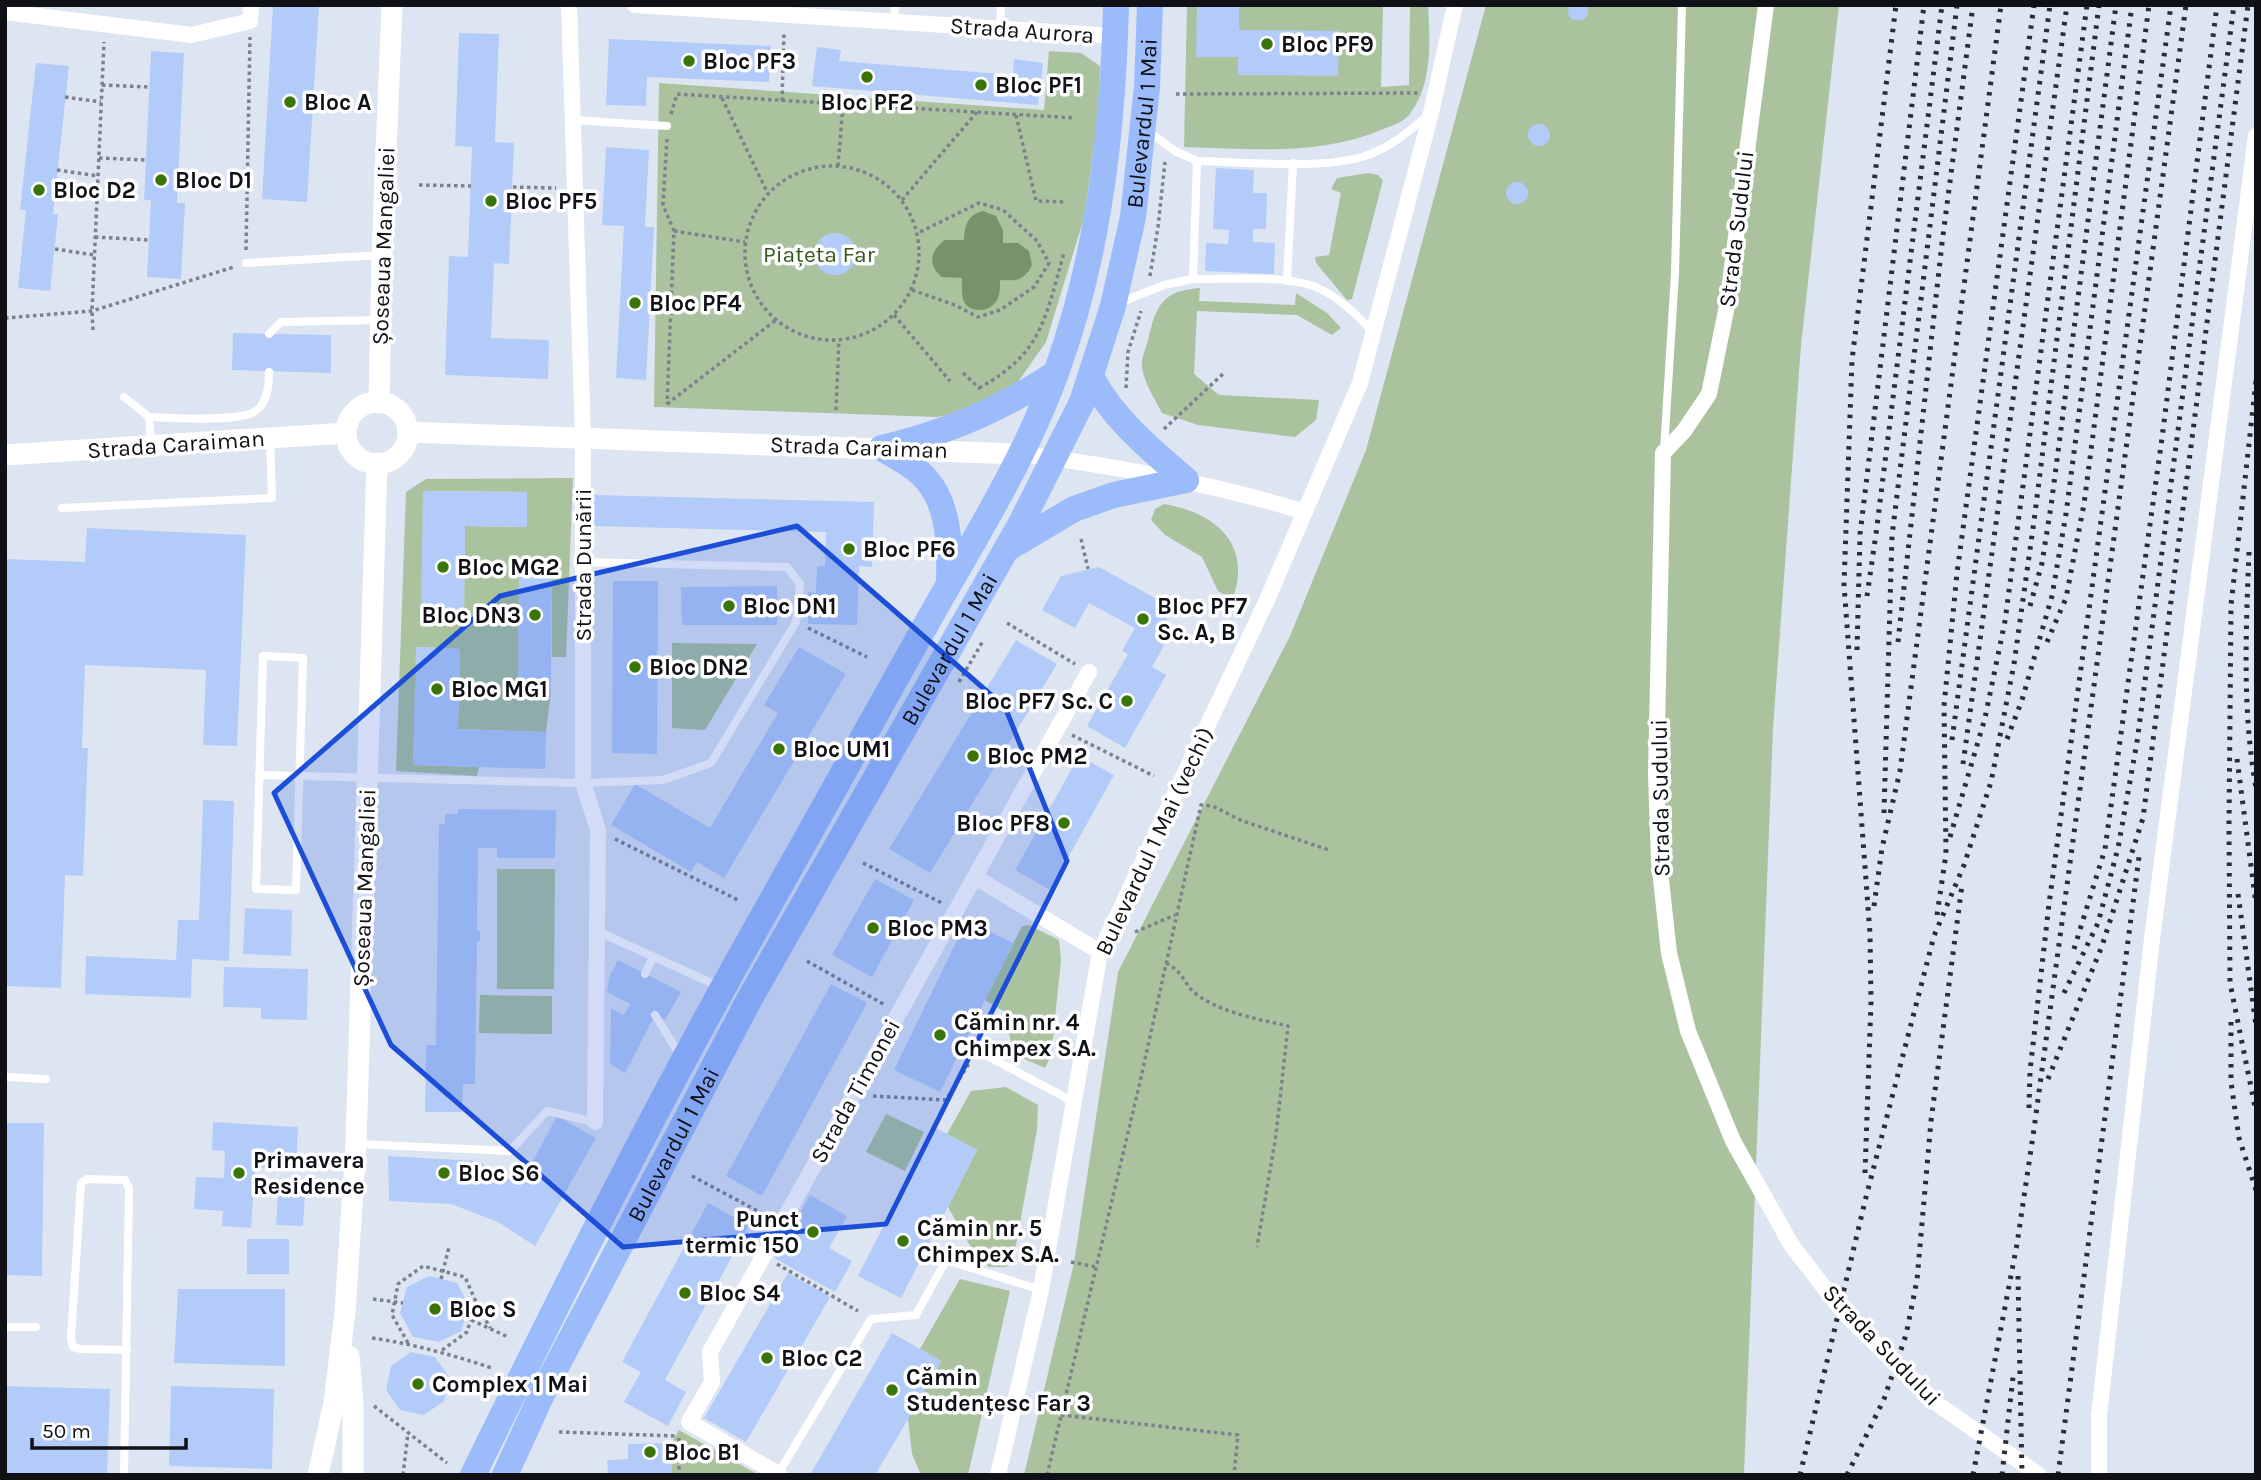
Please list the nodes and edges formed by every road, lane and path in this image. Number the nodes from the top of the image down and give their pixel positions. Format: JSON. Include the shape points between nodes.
{"nodes":[{"id":1,"x":392,"y":5,"type":"edge"},
{"id":2,"x":569,"y":5,"type":"edge"},
{"id":3,"x":635,"y":5,"type":"edge"},
{"id":4,"x":895,"y":5,"type":"edge"},
{"id":5,"x":1001,"y":5,"type":"edge"},
{"id":6,"x":1116,"y":5,"type":"edge"},
{"id":7,"x":1150,"y":5,"type":"edge"},
{"id":8,"x":1455,"y":5,"type":"edge"},
{"id":9,"x":1682,"y":5,"type":"edge"},
{"id":10,"x":1766,"y":5,"type":"edge"},
{"id":11,"x":50,"y":11,"type":"edge"},
{"id":12,"x":5,"y":12,"type":"edge"},
{"id":13,"x":250,"y":13,"type":"edge"},
{"id":14,"x":785,"y":15,"type":"junction"},
{"id":15,"x":894,"y":22,"type":"junction"},
{"id":16,"x":104,"y":24,"type":"junction"},
{"id":17,"x":1000,"y":29,"type":"junction"},
{"id":18,"x":1115,"y":36,"type":"junction"},
{"id":19,"x":102,"y":85,"type":"junction"},
{"id":20,"x":149,"y":87,"type":"dead end"},
{"id":21,"x":1424,"y":93,"type":"dead end"},
{"id":22,"x":1176,"y":94,"type":"dead end"},
{"id":23,"x":65,"y":97,"type":"dead end"},
{"id":24,"x":722,"y":97,"type":"junction"},
{"id":25,"x":782,"y":101,"type":"junction"},
{"id":26,"x":101,"y":102,"type":"junction"},
{"id":27,"x":843,"y":104,"type":"junction"},
{"id":28,"x":977,"y":112,"type":"junction"},
{"id":29,"x":1431,"y":113,"type":"junction"},
{"id":30,"x":1016,"y":115,"type":"junction"},
{"id":31,"x":1075,"y":118,"type":"dead end"},
{"id":32,"x":573,"y":120,"type":"junction"},
{"id":33,"x":667,"y":126,"type":"junction"},
{"id":34,"x":1143,"y":128,"type":"junction"},
{"id":35,"x":2256,"y":136,"type":"edge"},
{"id":36,"x":99,"y":158,"type":"junction"},
{"id":37,"x":145,"y":160,"type":"dead end"},
{"id":38,"x":1197,"y":161,"type":"junction"},
{"id":39,"x":1293,"y":163,"type":"junction"},
{"id":40,"x":838,"y":166,"type":"junction"},
{"id":41,"x":57,"y":170,"type":"dead end"},
{"id":42,"x":98,"y":176,"type":"junction"},
{"id":43,"x":419,"y":185,"type":"dead end"},
{"id":44,"x":471,"y":186,"type":"dead end"},
{"id":45,"x":513,"y":187,"type":"dead end"},
{"id":46,"x":575,"y":188,"type":"junction"},
{"id":47,"x":768,"y":194,"type":"junction"},
{"id":48,"x":902,"y":200,"type":"junction"},
{"id":49,"x":1064,"y":202,"type":"dead end"},
{"id":50,"x":674,"y":232,"type":"junction"},
{"id":51,"x":918,"y":233,"type":"junction"},
{"id":52,"x":95,"y":237,"type":"junction"},
{"id":53,"x":149,"y":240,"type":"dead end"},
{"id":54,"x":745,"y":242,"type":"junction"},
{"id":55,"x":55,"y":248,"type":"dead end"},
{"id":56,"x":1064,"y":251,"type":"dead end"},
{"id":57,"x":94,"y":255,"type":"junction"},
{"id":58,"x":382,"y":255,"type":"junction"},
{"id":59,"x":246,"y":263,"type":"junction"},
{"id":60,"x":1193,"y":279,"type":"junction"},
{"id":61,"x":1287,"y":281,"type":"junction"},
{"id":62,"x":912,"y":290,"type":"junction"},
{"id":63,"x":1113,"y":306,"type":"junction"},
{"id":64,"x":92,"y":311,"type":"junction"},
{"id":65,"x":894,"y":315,"type":"junction"},
{"id":66,"x":5,"y":318,"type":"edge"},
{"id":67,"x":380,"y":320,"type":"junction"},
{"id":68,"x":776,"y":320,"type":"junction"},
{"id":69,"x":93,"y":330,"type":"dead end"},
{"id":70,"x":1373,"y":332,"type":"junction"},
{"id":71,"x":270,"y":334,"type":"dead end"},
{"id":72,"x":839,"y":340,"type":"junction"},
{"id":73,"x":269,"y":372,"type":"dead end"},
{"id":74,"x":1225,"y":372,"type":"dead end"},
{"id":75,"x":964,"y":373,"type":"dead end"},
{"id":76,"x":1056,"y":373,"type":"junction"},
{"id":77,"x":1091,"y":377,"type":"junction"},
{"id":78,"x":950,"y":381,"type":"dead end"},
{"id":79,"x":979,"y":388,"type":"junction"},
{"id":80,"x":986,"y":395,"type":"dead end"},
{"id":81,"x":124,"y":397,"type":"dead end"},
{"id":82,"x":379,"y":403,"type":"junction"},
{"id":83,"x":835,"y":410,"type":"dead end"},
{"id":84,"x":149,"y":417,"type":"junction"},
{"id":85,"x":1164,"y":429,"type":"dead end"},
{"id":86,"x":408,"y":432,"type":"junction"},
{"id":87,"x":346,"y":433,"type":"junction"},
{"id":88,"x":583,"y":437,"type":"junction"},
{"id":89,"x":270,"y":438,"type":"junction"},
{"id":90,"x":152,"y":446,"type":"junction"},
{"id":91,"x":882,"y":448,"type":"junction"},
{"id":92,"x":1663,"y":453,"type":"junction"},
{"id":93,"x":1020,"y":454,"type":"junction"},
{"id":94,"x":5,"y":455,"type":"edge"},
{"id":95,"x":1054,"y":458,"type":"junction"},
{"id":96,"x":377,"y":463,"type":"junction"},
{"id":97,"x":1186,"y":480,"type":"junction"},
{"id":98,"x":62,"y":508,"type":"dead end"},
{"id":99,"x":1305,"y":512,"type":"junction"},
{"id":100,"x":1081,"y":539,"type":"dead end"},
{"id":101,"x":1005,"y":550,"type":"junction"},
{"id":102,"x":583,"y":562,"type":"junction"},
{"id":103,"x":1088,"y":569,"type":"dead end"},
{"id":104,"x":949,"y":584,"type":"junction"},
{"id":105,"x":796,"y":622,"type":"junction"},
{"id":106,"x":1007,"y":623,"type":"dead end"},
{"id":107,"x":986,"y":636,"type":"dead end"},
{"id":108,"x":867,"y":657,"type":"dead end"},
{"id":109,"x":1089,"y":672,"type":"joint"},
{"id":110,"x":959,"y":683,"type":"dead end"},
{"id":111,"x":1058,"y":727,"type":"junction"},
{"id":112,"x":259,"y":775,"type":"junction"},
{"id":113,"x":300,"y":776,"type":"junction"},
{"id":114,"x":1154,"y":776,"type":"dead end"},
{"id":115,"x":367,"y":778,"type":"junction"},
{"id":116,"x":583,"y":783,"type":"junction"},
{"id":117,"x":598,"y":830,"type":"junction"},
{"id":118,"x":1329,"y":850,"type":"dead end"},
{"id":119,"x":863,"y":863,"type":"dead end"},
{"id":120,"x":975,"y":877,"type":"junction"},
{"id":121,"x":740,"y":901,"type":"dead end"},
{"id":122,"x":956,"y":911,"type":"junction"},
{"id":123,"x":1177,"y":914,"type":"junction"},
{"id":124,"x":597,"y":931,"type":"junction"},
{"id":125,"x":1135,"y":932,"type":"dead end"},
{"id":126,"x":1100,"y":952,"type":"junction"},
{"id":127,"x":653,"y":957,"type":"junction"},
{"id":128,"x":807,"y":961,"type":"dead end"},
{"id":129,"x":1166,"y":963,"type":"junction"},
{"id":130,"x":645,"y":974,"type":"dead end"},
{"id":131,"x":722,"y":988,"type":"junction"},
{"id":132,"x":899,"y":1013,"type":"junction"},
{"id":133,"x":655,"y":1015,"type":"dead end"},
{"id":134,"x":978,"y":1051,"type":"joint"},
{"id":135,"x":684,"y":1062,"type":"junction"},
{"id":136,"x":5,"y":1077,"type":"edge"},
{"id":137,"x":46,"y":1079,"type":"dead end"},
{"id":138,"x":853,"y":1095,"type":"junction"},
{"id":139,"x":1074,"y":1102,"type":"junction"},
{"id":140,"x":595,"y":1122,"type":"joint"},
{"id":141,"x":356,"y":1144,"type":"junction"},
{"id":142,"x":692,"y":1176,"type":"dead end"},
{"id":143,"x":782,"y":1223,"type":"junction"},
{"id":144,"x":449,"y":1247,"type":"dead end"},
{"id":145,"x":1257,"y":1247,"type":"dead end"},
{"id":146,"x":763,"y":1256,"type":"junction"},
{"id":147,"x":1071,"y":1262,"type":"dead end"},
{"id":148,"x":1096,"y":1267,"type":"junction"},
{"id":149,"x":443,"y":1272,"type":"junction"},
{"id":150,"x":441,"y":1279,"type":"dead end"},
{"id":151,"x":1041,"y":1290,"type":"junction"},
{"id":152,"x":373,"y":1298,"type":"dead end"},
{"id":153,"x":395,"y":1302,"type":"junction"},
{"id":154,"x":476,"y":1302,"type":"junction"},
{"id":155,"x":403,"y":1303,"type":"dead end"},
{"id":156,"x":345,"y":1312,"type":"junction"},
{"id":157,"x":466,"y":1317,"type":"dead end"},
{"id":158,"x":871,"y":1319,"type":"junction"},
{"id":159,"x":471,"y":1320,"type":"junction"},
{"id":160,"x":5,"y":1327,"type":"edge"},
{"id":161,"x":36,"y":1327,"type":"dead end"},
{"id":162,"x":491,"y":1330,"type":"junction"},
{"id":163,"x":508,"y":1336,"type":"dead end"},
{"id":164,"x":372,"y":1338,"type":"dead end"},
{"id":165,"x":408,"y":1343,"type":"junction"},
{"id":166,"x":127,"y":1350,"type":"junction"},
{"id":167,"x":441,"y":1351,"type":"junction"},
{"id":168,"x":492,"y":1368,"type":"dead end"},
{"id":169,"x":372,"y":1405,"type":"dead end"},
{"id":170,"x":1061,"y":1415,"type":"junction"},
{"id":171,"x":689,"y":1422,"type":"junction"},
{"id":172,"x":559,"y":1432,"type":"dead end"},
{"id":173,"x":408,"y":1433,"type":"junction"},
{"id":174,"x":679,"y":1436,"type":"junction"},
{"id":175,"x":447,"y":1462,"type":"dead end"},
{"id":176,"x":779,"y":1474,"type":"edge"},
{"id":177,"x":124,"y":1475,"type":"edge"},
{"id":178,"x":318,"y":1475,"type":"edge"},
{"id":179,"x":353,"y":1475,"type":"edge"},
{"id":180,"x":403,"y":1475,"type":"edge"},
{"id":181,"x":473,"y":1475,"type":"edge"},
{"id":182,"x":505,"y":1475,"type":"edge"},
{"id":183,"x":679,"y":1475,"type":"edge"},
{"id":184,"x":998,"y":1475,"type":"edge"},
{"id":185,"x":1047,"y":1475,"type":"edge"},
{"id":186,"x":1234,"y":1475,"type":"edge"},
{"id":187,"x":2039,"y":1475,"type":"edge"},
{"id":188,"x":2099,"y":1475,"type":"edge"}],
"edges":[{"from":1,"to":58,"type":"street","name":"Șoseaua Mangaliei"},
{"from":2,"to":32,"type":"street","name":"Strada Dunării"},
{"from":3,"to":14,"type":"street","name":"Strada Aurora"},
{"from":4,"to":15,"type":"lane"},
{"from":5,"to":17,"type":"lane"},
{"from":6,"to":18,"type":"main road","name":"Bulevardul 1 Mai"},
{"from":7,"to":34,"type":"main road","name":"Bulevardul 1 Mai"},
{"from":8,"to":29,"type":"street","name":"Bulevardul 1 Mai (vechi)"},
{"from":9,"to":92,"type":"lane","via":[[1675,273]]},
{"from":10,"to":92,"type":"street","name":"Strada Sudului","via":[[1727,306],[1709,394]]},
{"from":11,"to":12,"type":"street"},
{"from":11,"to":16,"type":"street"},
{"from":13,"to":16,"type":"street","via":[[192,35]]},
{"from":13,"to":59,"type":"path"},
{"from":14,"to":15,"type":"street","name":"Strada Aurora"},
{"from":14,"to":25,"type":"path"},
{"from":15,"to":17,"type":"street","name":"Strada Aurora"},
{"from":16,"to":19,"type":"path"},
{"from":17,"to":18,"type":"street","name":"Strada Aurora"},
{"from":18,"to":76,"type":"main road","name":"Bulevardul 1 Mai","via":[[1099,211]]},
{"from":19,"to":20,"type":"path"},
{"from":19,"to":26,"type":"path"},
{"from":21,"to":22,"type":"path"},
{"from":23,"to":26,"type":"path"},
{"from":24,"to":25,"type":"path"},
{"from":24,"to":33,"type":"path","via":[[677,94]]},
{"from":24,"to":47,"type":"path"},
{"from":25,"to":27,"type":"path"},
{"from":26,"to":36,"type":"path"},
{"from":27,"to":28,"type":"path"},
{"from":27,"to":40,"type":"path"},
{"from":28,"to":30,"type":"path"},
{"from":28,"to":48,"type":"path"},
{"from":29,"to":39,"type":"lane","via":[[1395,142],[1364,156],[1330,163]]},
{"from":29,"to":70,"type":"street","name":"Bulevardul 1 Mai (vechi)"},
{"from":30,"to":31,"type":"path"},
{"from":30,"to":49,"type":"path","via":[[1036,201]]},
{"from":32,"to":33,"type":"lane"},
{"from":32,"to":46,"type":"street","name":"Strada Dunării"},
{"from":33,"to":50,"type":"path","via":[[663,205]]},
{"from":34,"to":38,"type":"lane"},
{"from":34,"to":63,"type":"main road","name":"Bulevardul 1 Mai","via":[[1133,217]]},
{"from":35,"to":188,"type":"street","via":[[2152,939],[2099,1416]]},
{"from":36,"to":37,"type":"path"},
{"from":36,"to":42,"type":"path"},
{"from":38,"to":39,"type":"lane"},
{"from":38,"to":60,"type":"lane"},
{"from":39,"to":61,"type":"lane"},
{"from":40,"to":47,"type":"path","via":[[788,178]]},
{"from":40,"to":48,"type":"path","via":[[862,171]]},
{"from":41,"to":42,"type":"path"},
{"from":42,"to":52,"type":"path"},
{"from":43,"to":44,"type":"path"},
{"from":45,"to":46,"type":"path"},
{"from":46,"to":88,"type":"street","name":"Strada Dunării"},
{"from":47,"to":54,"type":"path","via":[[753,216]]},
{"from":48,"to":51,"type":"path"},
{"from":50,"to":54,"type":"path"},
{"from":50,"to":68,"type":"path","via":[[667,404]]},
{"from":51,"to":62,"type":"path","via":[[920,262]]},
{"from":51,"to":62,"type":"path","via":[[979,203],[1003,209],[1037,241],[1049,263],[1034,287],[1000,310],[978,317]]},
{"from":52,"to":53,"type":"path"},
{"from":52,"to":57,"type":"path"},
{"from":54,"to":68,"type":"path","via":[[753,289]]},
{"from":55,"to":57,"type":"path"},
{"from":56,"to":79,"type":"path","via":[[1037,338],[1021,359]]},
{"from":57,"to":64,"type":"path"},
{"from":58,"to":59,"type":"lane"},
{"from":58,"to":67,"type":"street","name":"Șoseaua Mangaliei"},
{"from":59,"to":64,"type":"path"},
{"from":60,"to":61,"type":"lane"},
{"from":60,"to":63,"type":"lane","via":[[1164,285]]},
{"from":61,"to":70,"type":"lane","via":[[1335,297]]},
{"from":62,"to":65,"type":"path"},
{"from":63,"to":77,"type":"main road","name":"Bulevardul 1 Mai"},
{"from":64,"to":66,"type":"path"},
{"from":64,"to":69,"type":"path"},
{"from":65,"to":72,"type":"path","via":[[878,328]]},
{"from":65,"to":78,"type":"path"},
{"from":67,"to":71,"type":"lane","via":[[281,322]]},
{"from":67,"to":82,"type":"street","name":"Șoseaua Mangaliei"},
{"from":68,"to":72,"type":"path","via":[[817,339]]},
{"from":70,"to":99,"type":"street","name":"Bulevardul 1 Mai (vechi)","via":[[1360,383]]},
{"from":72,"to":83,"type":"path"},
{"from":73,"to":84,"type":"lane","via":[[262,405],[253,413]]},
{"from":74,"to":85,"type":"path"},
{"from":75,"to":79,"type":"path"},
{"from":76,"to":91,"type":"main road","via":[[998,406]]},
{"from":76,"to":93,"type":"main road","name":"Bulevardul 1 Mai"},
{"from":77,"to":95,"type":"main road","name":"Bulevardul 1 Mai"},
{"from":77,"to":97,"type":"main road","via":[[1119,419]]},
{"from":79,"to":80,"type":"path"},
{"from":81,"to":84,"type":"lane"},
{"from":82,"to":86,"type":"street","via":[[401,413]]},
{"from":82,"to":87,"type":"street","via":[[355,411]]},
{"from":84,"to":90,"type":"lane"},
{"from":86,"to":88,"type":"street","name":"Strada Caraiman"},
{"from":86,"to":96,"type":"street","via":[[402,451]]},
{"from":87,"to":89,"type":"street","name":"Strada Caraiman"},
{"from":87,"to":96,"type":"street","via":[[356,456]]},
{"from":88,"to":91,"type":"street","name":"Strada Caraiman"},
{"from":88,"to":102,"type":"street","name":"Strada Dunării"},
{"from":89,"to":90,"type":"street","name":"Strada Caraiman"},
{"from":89,"to":98,"type":"lane","via":[[272,498]]},
{"from":90,"to":94,"type":"street","name":"Strada Caraiman"},
{"from":91,"to":93,"type":"street","name":"Strada Caraiman"},
{"from":91,"to":104,"type":"main road","via":[[925,477],[937,495],[947,527]]},
{"from":92,"to":187,"type":"street","name":"Strada Sudului","via":[[1656,774],[1659,860],[1669,953],[1688,1031],[1733,1141],[1792,1247],[1844,1312],[1936,1403]]},
{"from":93,"to":95,"type":"street","name":"Strada Caraiman"},
{"from":93,"to":104,"type":"main road","name":"Bulevardul 1 Mai"},
{"from":95,"to":97,"type":"street","name":"Strada Caraiman"},
{"from":95,"to":101,"type":"main road","name":"Bulevardul 1 Mai"},
{"from":96,"to":115,"type":"street","name":"Șoseaua Mangaliei"},
{"from":97,"to":99,"type":"street","name":"Strada Caraiman"},
{"from":97,"to":101,"type":"main road","via":[[1114,495],[1074,509]]},
{"from":99,"to":126,"type":"street","name":"Bulevardul 1 Mai (vechi)","via":[[1268,600]]},
{"from":100,"to":103,"type":"path"},
{"from":101,"to":182,"type":"main road","name":"Bulevardul 1 Mai","via":[[749,1000],[542,1394]]},
{"from":102,"to":105,"type":"lane","via":[[787,567],[800,584]]},
{"from":102,"to":116,"type":"street","name":"Strada Dunării"},
{"from":104,"to":131,"type":"main road","name":"Bulevardul 1 Mai"},
{"from":105,"to":108,"type":"path"},
{"from":105,"to":116,"type":"lane","via":[[711,763],[663,780]]},
{"from":106,"to":109,"type":"path"},
{"from":107,"to":110,"type":"path"},
{"from":109,"to":111,"type":"street","name":"Strada Timonei"},
{"from":111,"to":114,"type":"path"},
{"from":111,"to":120,"type":"street","name":"Strada Timonei"},
{"from":112,"to":113,"type":"lane"},
{"from":112,"to":113,"type":"lane","via":[[256,889],[296,890]]},
{"from":112,"to":113,"type":"lane","via":[[263,656],[303,658]]},
{"from":113,"to":115,"type":"lane"},
{"from":115,"to":116,"type":"lane"},
{"from":115,"to":141,"type":"street","name":"Șoseaua Mangaliei"},
{"from":116,"to":117,"type":"street","name":"Strada Dunării"},
{"from":117,"to":121,"type":"path"},
{"from":117,"to":124,"type":"street","name":"Strada Dunării"},
{"from":118,"to":123,"type":"path","via":[[1201,805]]},
{"from":119,"to":122,"type":"path"},
{"from":120,"to":122,"type":"street","name":"Strada Timonei"},
{"from":120,"to":126,"type":"street"},
{"from":122,"to":132,"type":"street","name":"Strada Timonei"},
{"from":123,"to":125,"type":"path"},
{"from":123,"to":129,"type":"path"},
{"from":124,"to":127,"type":"lane"},
{"from":124,"to":140,"type":"street","name":"Strada Dunării"},
{"from":126,"to":139,"type":"street","name":"Bulevardul 1 Mai (vechi)"},
{"from":127,"to":130,"type":"lane"},
{"from":127,"to":131,"type":"lane"},
{"from":128,"to":132,"type":"path"},
{"from":129,"to":145,"type":"path","via":[[1178,969],[1194,993],[1219,1006],[1288,1026]]},
{"from":129,"to":148,"type":"path"},
{"from":131,"to":135,"type":"main road","name":"Bulevardul 1 Mai"},
{"from":132,"to":138,"type":"street","name":"Strada Timonei"},
{"from":133,"to":135,"type":"lane"},
{"from":134,"to":138,"type":"path","via":[[946,1100]]},
{"from":134,"to":139,"type":"lane"},
{"from":135,"to":181,"type":"main road","name":"Bulevardul 1 Mai","via":[[584,1250]]},
{"from":136,"to":137,"type":"lane"},
{"from":138,"to":143,"type":"street","name":"Strada Timonei"},
{"from":139,"to":151,"type":"street","name":"Bulevardul 1 Mai (vechi)"},
{"from":140,"to":141,"type":"lane","via":[[547,1111],[510,1151]]},
{"from":141,"to":156,"type":"street","name":"Șoseaua Mangaliei"},
{"from":142,"to":143,"type":"path"},
{"from":143,"to":146,"type":"street","name":"Strada Timonei"},
{"from":144,"to":149,"type":"path"},
{"from":146,"to":158,"type":"path"},
{"from":146,"to":171,"type":"street","name":"Strada Timonei","via":[[710,1352],[712,1382]]},
{"from":147,"to":148,"type":"path"},
{"from":148,"to":170,"type":"path"},
{"from":149,"to":150,"type":"path"},
{"from":149,"to":153,"type":"path","via":[[423,1266],[398,1284]]},
{"from":149,"to":154,"type":"path","via":[[465,1277]]},
{"from":151,"to":158,"type":"lane","via":[[946,1260],[916,1315]]},
{"from":151,"to":184,"type":"street","name":"Bulevardul 1 Mai (vechi)"},
{"from":152,"to":153,"type":"path"},
{"from":153,"to":155,"type":"path"},
{"from":153,"to":165,"type":"path","via":[[393,1315]]},
{"from":154,"to":159,"type":"path"},
{"from":154,"to":162,"type":"path"},
{"from":156,"to":178,"type":"street","name":"Șoseaua Mangaliei","via":[[334,1403]]},
{"from":156,"to":179,"type":"street","name":"Șoseaua Mangaliei","via":[[353,1403]]},
{"from":157,"to":159,"type":"path"},
{"from":158,"to":176,"type":"lane"},
{"from":159,"to":162,"type":"path"},
{"from":159,"to":167,"type":"path","via":[[467,1332]]},
{"from":160,"to":161,"type":"lane"},
{"from":162,"to":163,"type":"path"},
{"from":164,"to":165,"type":"path"},
{"from":165,"to":167,"type":"path"},
{"from":166,"to":166,"type":"lane","via":[[81,1349],[73,1347],[71,1339],[81,1184],[87,1179],[125,1180],[130,1188]]},
{"from":166,"to":177,"type":"lane"},
{"from":167,"to":168,"type":"path"},
{"from":169,"to":173,"type":"path"},
{"from":170,"to":185,"type":"path"},
{"from":170,"to":186,"type":"path","via":[[1238,1435]]},
{"from":171,"to":174,"type":"path"},
{"from":171,"to":176,"type":"street"},
{"from":172,"to":174,"type":"path"},
{"from":173,"to":175,"type":"path"},
{"from":173,"to":180,"type":"path"},
{"from":174,"to":183,"type":"path"}]}
